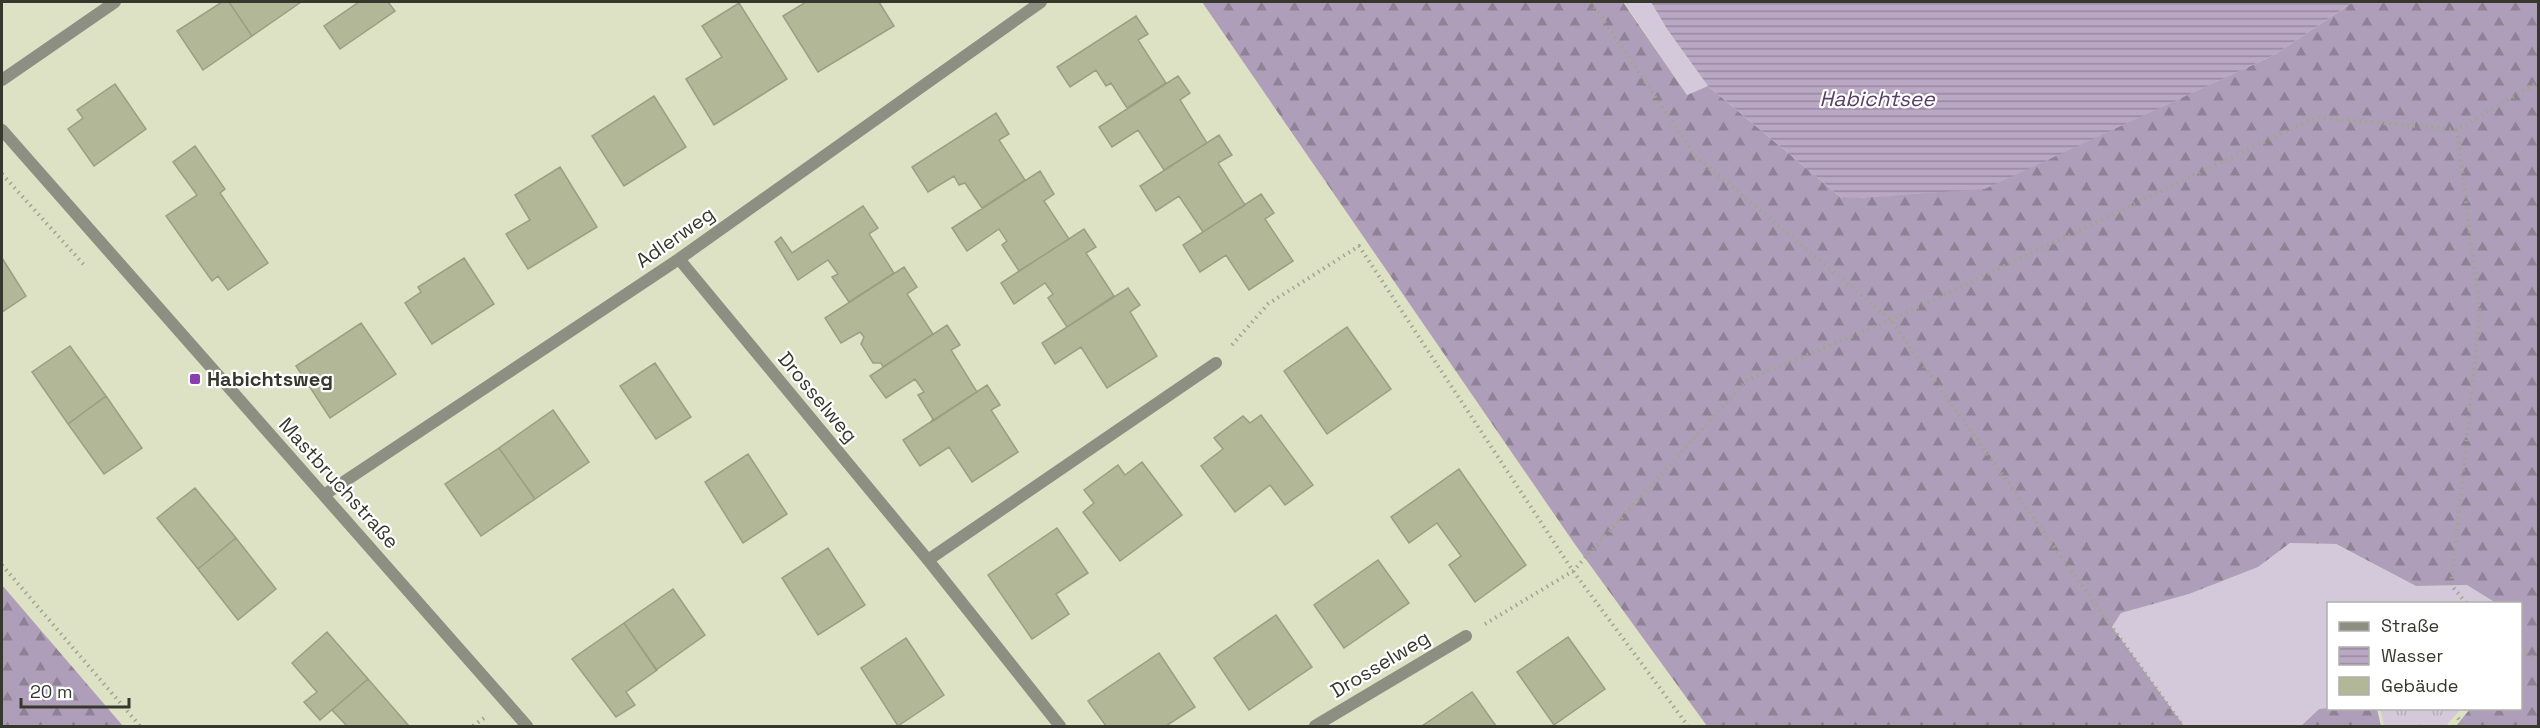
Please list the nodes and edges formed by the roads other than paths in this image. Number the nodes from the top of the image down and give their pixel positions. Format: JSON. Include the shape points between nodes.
{"nodes":[{"id":1,"x":115,"y":2,"type":"edge"},
{"id":2,"x":1041,"y":2,"type":"edge"},
{"id":3,"x":2,"y":80,"type":"edge"},
{"id":4,"x":2,"y":130,"type":"edge"},
{"id":5,"x":679,"y":259,"type":"junction"},
{"id":6,"x":1216,"y":363,"type":"road end"},
{"id":7,"x":324,"y":495,"type":"junction"},
{"id":8,"x":928,"y":560,"type":"junction"},
{"id":9,"x":1466,"y":636,"type":"road end"},
{"id":10,"x":527,"y":726,"type":"edge"},
{"id":11,"x":1060,"y":726,"type":"edge"},
{"id":12,"x":1315,"y":726,"type":"edge"}],
"edges":[{"from":1,"to":3,"type":"street"},
{"from":2,"to":5,"type":"street","name":"Adlerweg"},
{"from":4,"to":7,"type":"street","name":"Mastbruchstraße"},
{"from":5,"to":7,"type":"street","name":"Adlerweg"},
{"from":5,"to":8,"type":"street","name":"Drosselweg"},
{"from":6,"to":8,"type":"street"},
{"from":7,"to":10,"type":"street","name":"Mastbruchstraße"},
{"from":8,"to":11,"type":"street","name":"Drosselweg"},
{"from":9,"to":12,"type":"street","name":"Drosselweg"}]}
